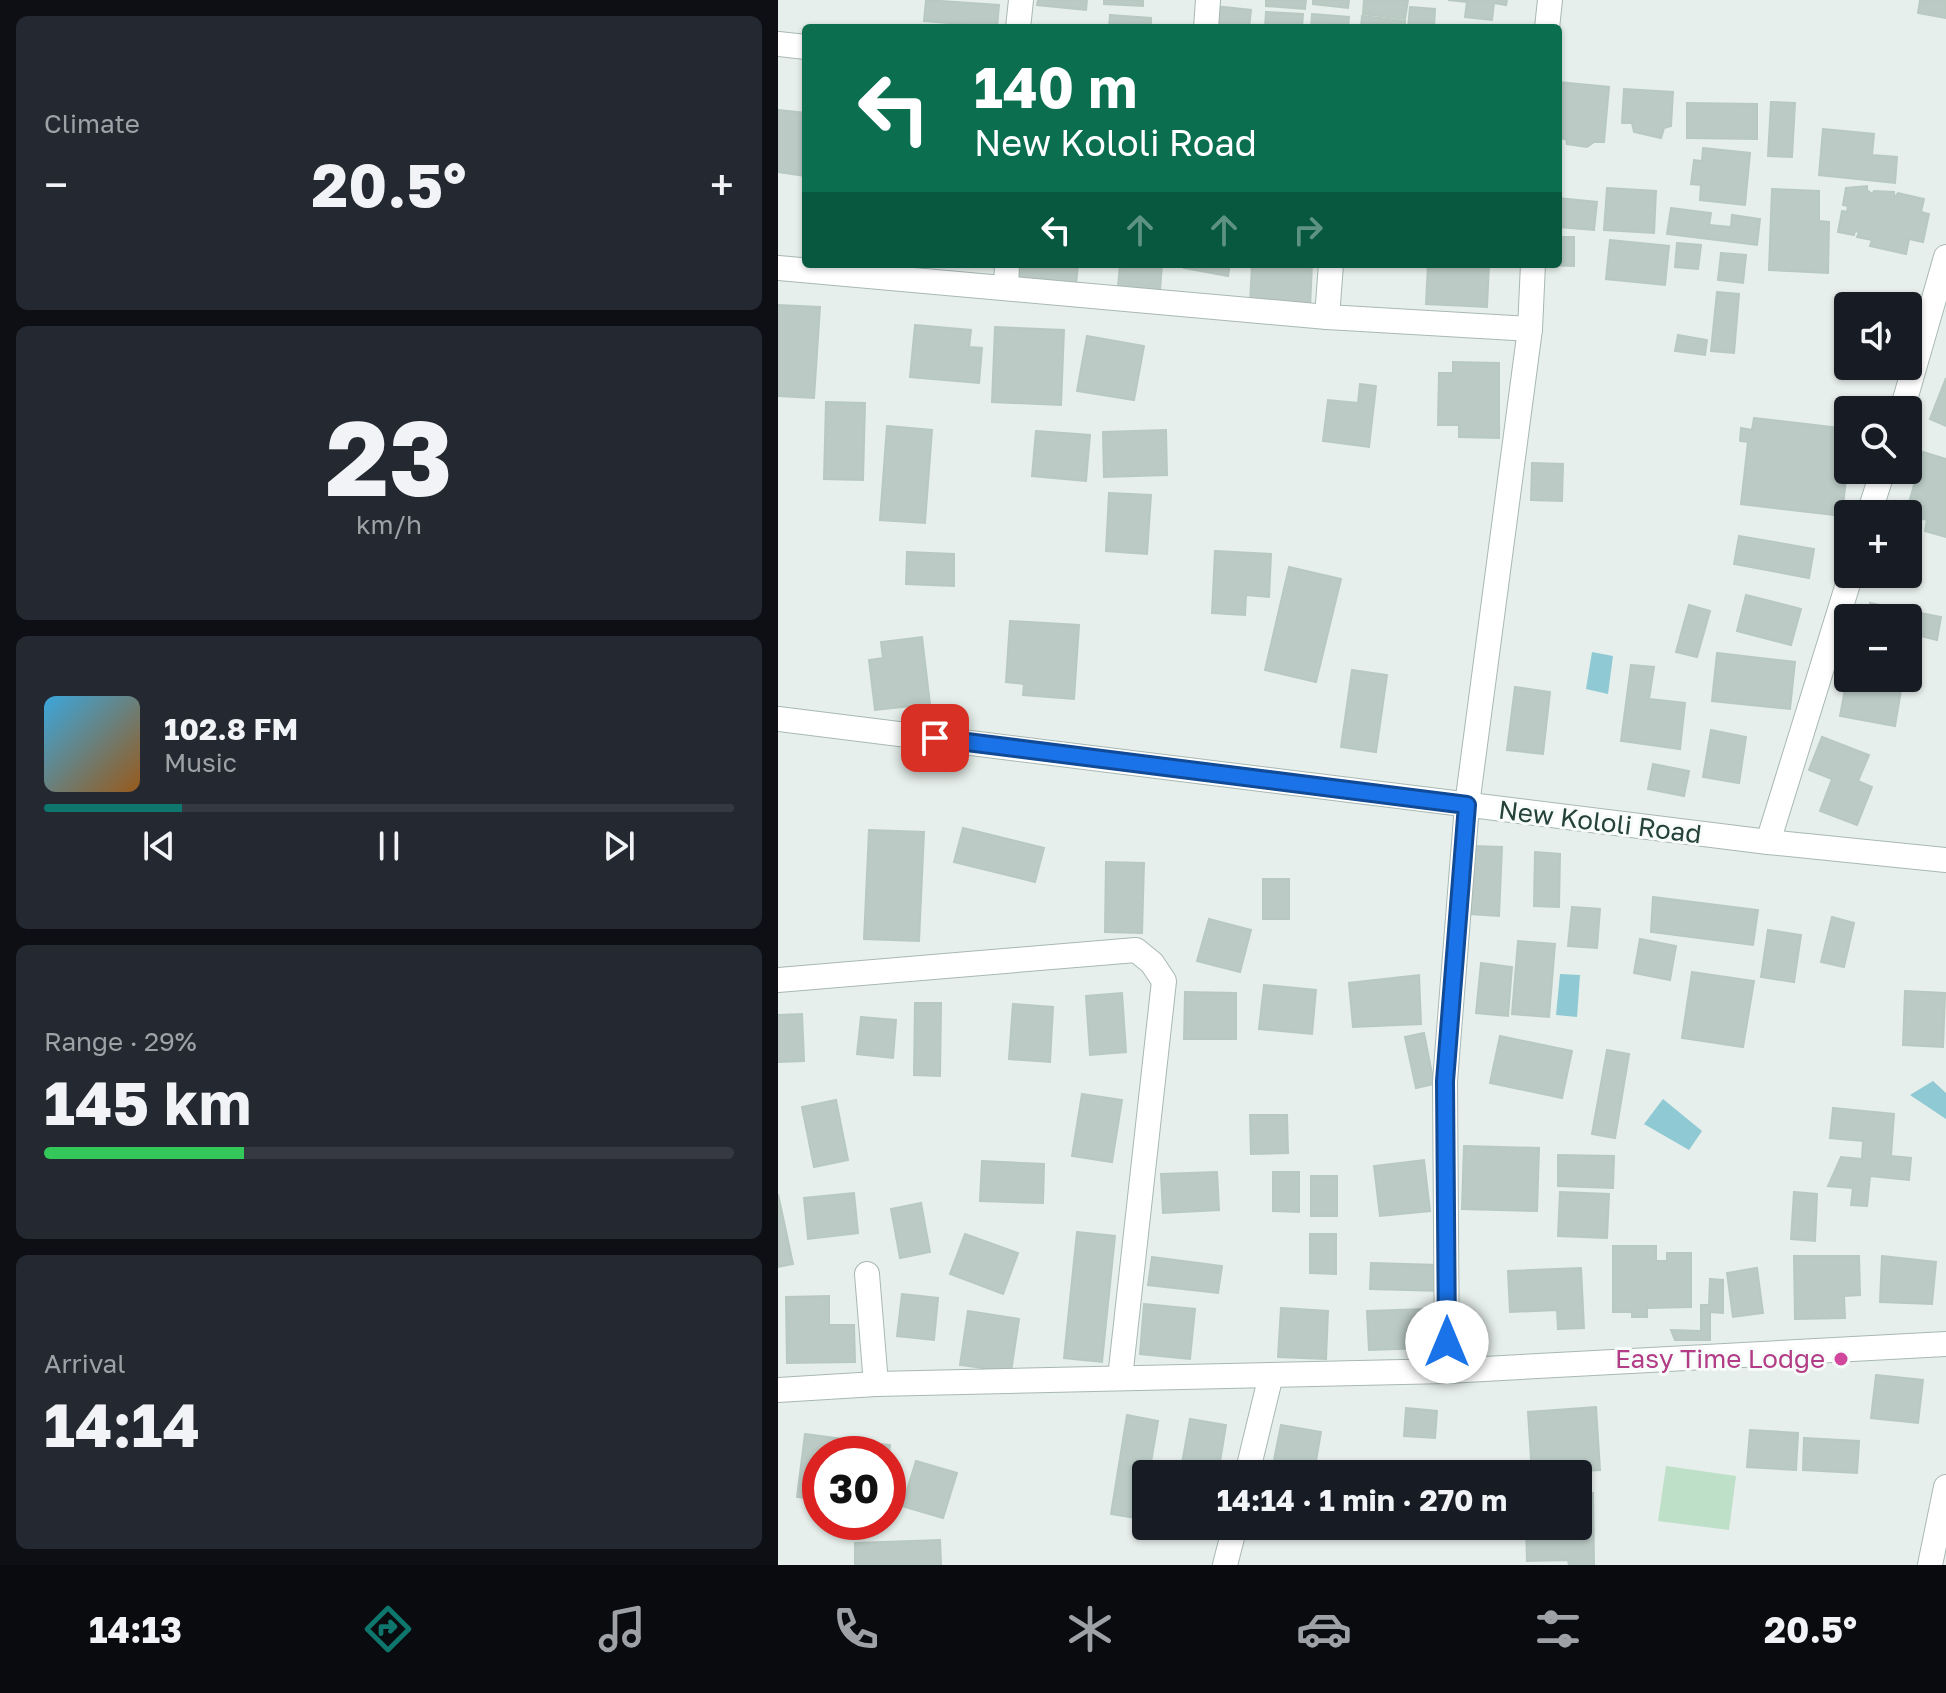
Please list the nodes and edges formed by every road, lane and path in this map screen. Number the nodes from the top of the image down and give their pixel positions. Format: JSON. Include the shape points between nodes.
{"nodes":[{"id":1,"x":1021,"y":0,"type":"edge"},
{"id":2,"x":1208,"y":0,"type":"edge"},
{"id":3,"x":1550,"y":0,"type":"edge"},
{"id":4,"x":1018,"y":24,"type":"edge"},
{"id":5,"x":1206,"y":24,"type":"edge"},
{"id":6,"x":1547,"y":24,"type":"edge"},
{"id":7,"x":778,"y":44,"type":"edge"},
{"id":8,"x":802,"y":47,"type":"edge"},
{"id":9,"x":1946,"y":257,"type":"edge"},
{"id":10,"x":778,"y":268,"type":"edge"},
{"id":11,"x":1331,"y":268,"type":"edge"},
{"id":12,"x":1533,"y":268,"type":"edge"},
{"id":13,"x":1006,"y":276,"type":"edge"},
{"id":14,"x":1327,"y":317,"type":"junction"},
{"id":15,"x":1530,"y":329,"type":"junction"},
{"id":16,"x":1906,"y":396,"type":"edge"},
{"id":17,"x":1847,"y":588,"type":"edge"},
{"id":18,"x":778,"y":719,"type":"edge"},
{"id":19,"x":1467,"y":805,"type":"junction"},
{"id":20,"x":1768,"y":842,"type":"junction"},
{"id":21,"x":1946,"y":860,"type":"edge"},
{"id":22,"x":778,"y":980,"type":"edge"},
{"id":23,"x":867,"y":1274,"type":"dead end"},
{"id":24,"x":1946,"y":1344,"type":"edge"},
{"id":25,"x":1447,"y":1371,"type":"junction"},
{"id":26,"x":1271,"y":1375,"type":"junction"},
{"id":27,"x":1120,"y":1378,"type":"junction"},
{"id":28,"x":876,"y":1384,"type":"junction"},
{"id":29,"x":778,"y":1390,"type":"edge"},
{"id":30,"x":1250,"y":1460,"type":"edge"},
{"id":31,"x":1946,"y":1487,"type":"edge"},
{"id":32,"x":1231,"y":1540,"type":"edge"},
{"id":33,"x":1225,"y":1565,"type":"edge"},
{"id":34,"x":1930,"y":1565,"type":"edge"}],
"edges":[{"from":1,"to":4,"type":"street"},
{"from":2,"to":5,"type":"street"},
{"from":3,"to":6,"type":"street"},
{"from":7,"to":8,"type":"street"},
{"from":9,"to":16,"type":"street"},
{"from":10,"to":13,"type":"street"},
{"from":11,"to":14,"type":"street"},
{"from":12,"to":15,"type":"street"},
{"from":13,"to":14,"type":"street"},
{"from":14,"to":15,"type":"street"},
{"from":15,"to":19,"type":"street"},
{"from":17,"to":20,"type":"street"},
{"from":18,"to":19,"type":"street","name":"New Kololi Road"},
{"from":19,"to":20,"type":"street","name":"New Kololi Road"},
{"from":19,"to":25,"type":"street","via":[[1445,1081]]},
{"from":20,"to":21,"type":"street","name":"New Kololi Road"},
{"from":22,"to":27,"type":"street","via":[[1136,950],[1152,963],[1164,981]]},
{"from":23,"to":28,"type":"street"},
{"from":24,"to":25,"type":"street"},
{"from":25,"to":26,"type":"street"},
{"from":26,"to":27,"type":"street"},
{"from":26,"to":30,"type":"street"},
{"from":27,"to":28,"type":"street"},
{"from":28,"to":29,"type":"street"},
{"from":31,"to":34,"type":"street"},
{"from":32,"to":33,"type":"street"}]}
